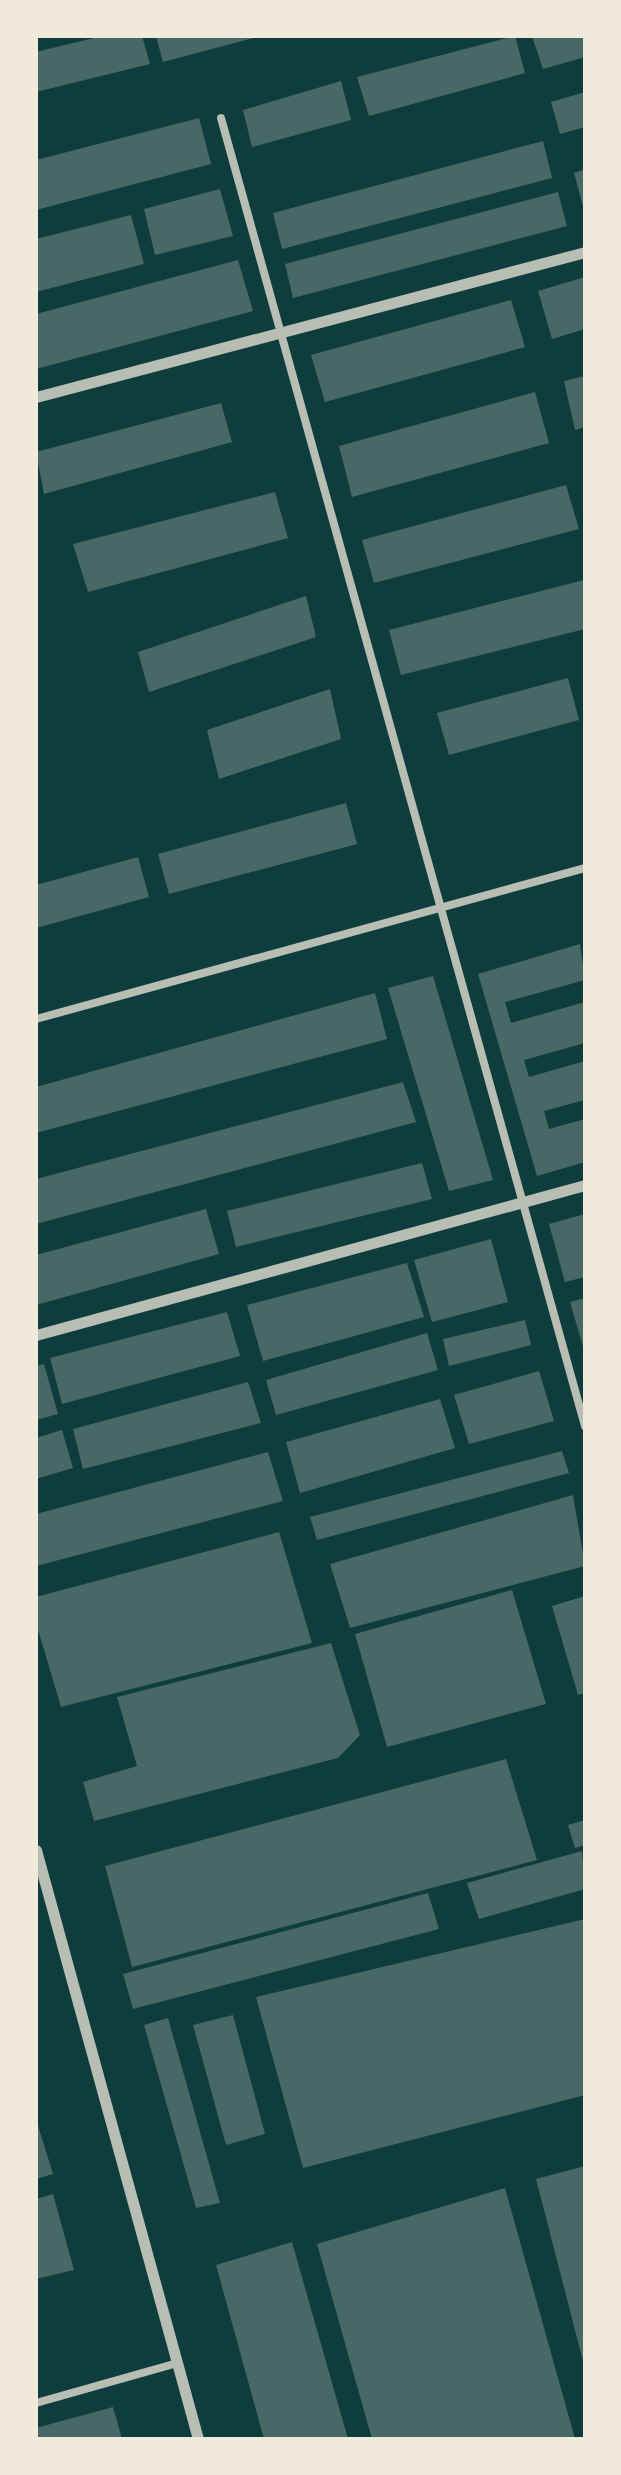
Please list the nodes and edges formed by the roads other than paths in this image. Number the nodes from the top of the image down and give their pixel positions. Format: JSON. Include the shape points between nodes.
{"nodes":[{"id":1,"x":221,"y":118,"type":"dead end"},
{"id":2,"x":585,"y":252,"type":"edge"},
{"id":3,"x":275,"y":330,"type":"junction"},
{"id":4,"x":36,"y":397,"type":"edge"},
{"id":5,"x":585,"y":868,"type":"edge"},
{"id":6,"x":442,"y":907,"type":"junction"},
{"id":7,"x":36,"y":1019,"type":"edge"},
{"id":8,"x":585,"y":1185,"type":"edge"},
{"id":9,"x":526,"y":1201,"type":"junction"},
{"id":10,"x":36,"y":1335,"type":"edge"},
{"id":11,"x":585,"y":1426,"type":"edge"},
{"id":12,"x":36,"y":1850,"type":"edge"},
{"id":13,"x":177,"y":2363,"type":"junction"},
{"id":14,"x":36,"y":2403,"type":"edge"},
{"id":15,"x":198,"y":2439,"type":"edge"}],
"edges":[{"from":1,"to":3,"type":"street"},
{"from":2,"to":3,"type":"street"},
{"from":3,"to":4,"type":"street"},
{"from":3,"to":6,"type":"street"},
{"from":5,"to":6,"type":"street"},
{"from":6,"to":7,"type":"street"},
{"from":6,"to":9,"type":"street"},
{"from":8,"to":9,"type":"street"},
{"from":9,"to":10,"type":"street"},
{"from":9,"to":11,"type":"street"},
{"from":12,"to":13,"type":"street"},
{"from":13,"to":14,"type":"street"},
{"from":13,"to":15,"type":"street"}]}
